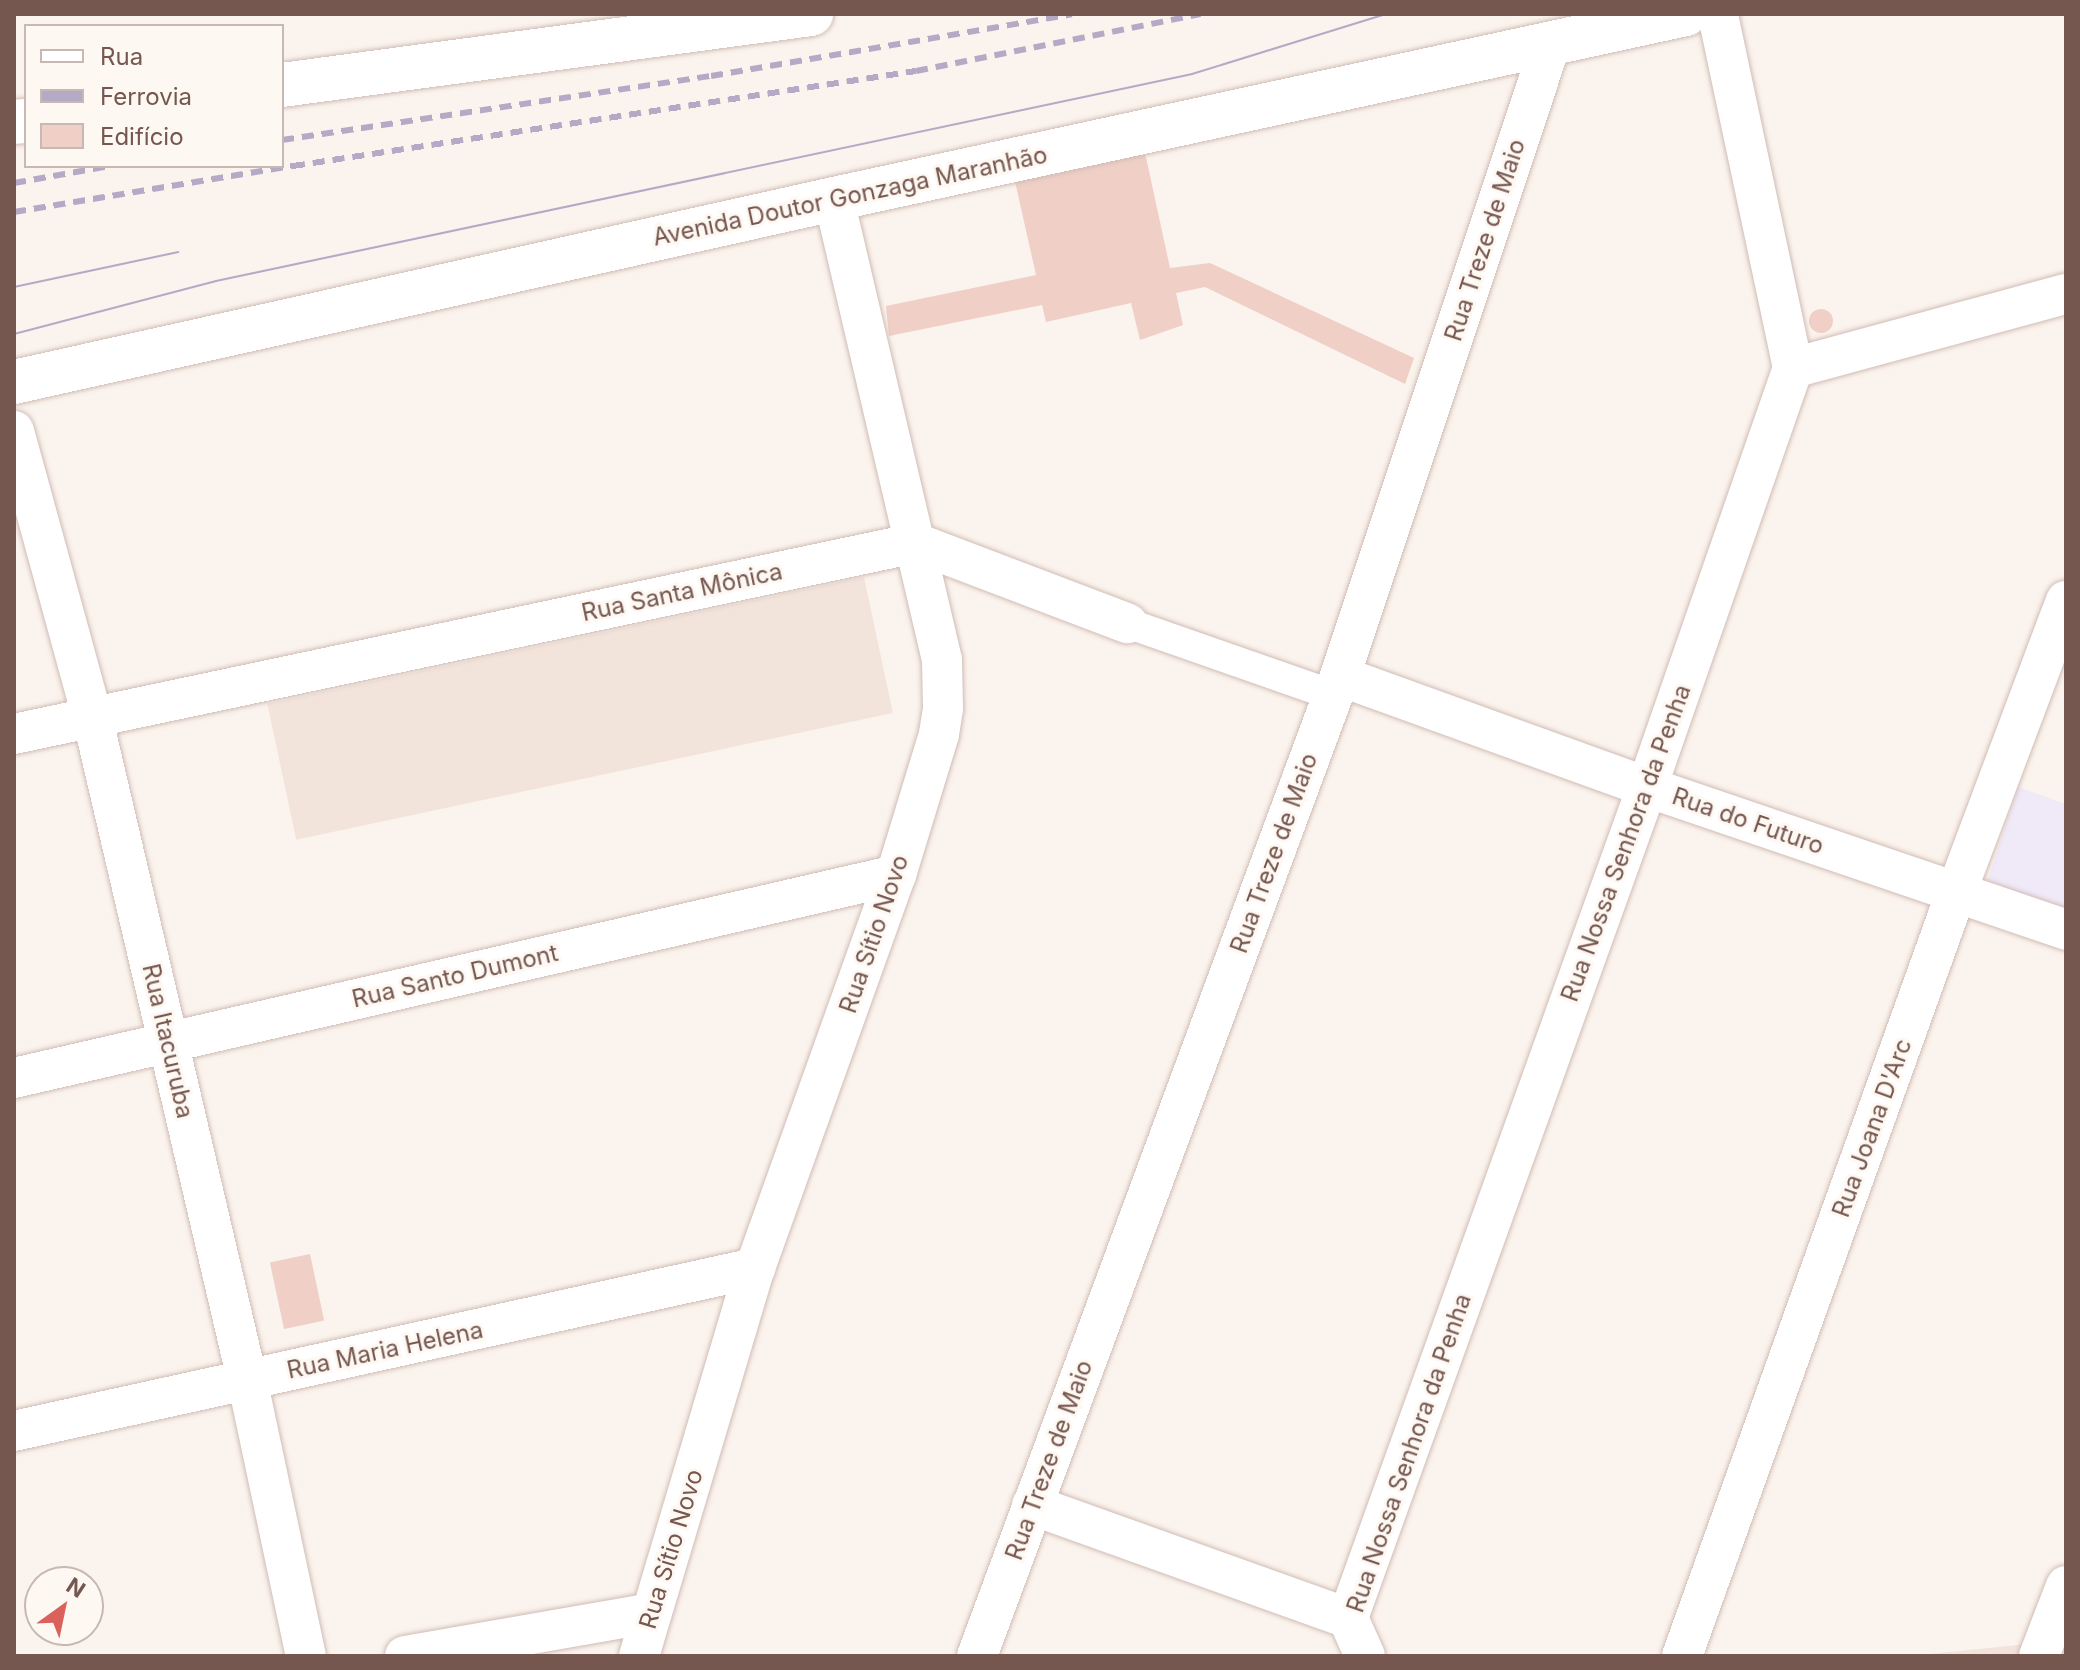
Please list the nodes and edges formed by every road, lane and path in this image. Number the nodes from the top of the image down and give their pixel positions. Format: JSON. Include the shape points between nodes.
{"nodes":[{"id":1,"x":811,"y":14,"type":"edge"},
{"id":2,"x":1686,"y":14,"type":"edge"},
{"id":3,"x":1718,"y":14,"type":"edge"},
{"id":4,"x":1551,"y":43,"type":"junction"},
{"id":5,"x":284,"y":85,"type":"edge"},
{"id":6,"x":834,"y":199,"type":"junction"},
{"id":7,"x":2066,"y":294,"type":"edge"},
{"id":8,"x":1793,"y":368,"type":"junction"},
{"id":9,"x":14,"y":382,"type":"edge"},
{"id":10,"x":14,"y":431,"type":"edge"},
{"id":11,"x":916,"y":543,"type":"junction"},
{"id":12,"x":2066,"y":601,"type":"edge"},
{"id":13,"x":1127,"y":623,"type":"joint"},
{"id":14,"x":1336,"y":686,"type":"junction"},
{"id":15,"x":92,"y":716,"type":"junction"},
{"id":16,"x":14,"y":734,"type":"edge"},
{"id":17,"x":1647,"y":787,"type":"junction"},
{"id":18,"x":896,"y":875,"type":"junction"},
{"id":19,"x":1956,"y":893,"type":"junction"},
{"id":20,"x":2066,"y":930,"type":"edge"},
{"id":21,"x":168,"y":1042,"type":"junction"},
{"id":22,"x":14,"y":1078,"type":"edge"},
{"id":23,"x":755,"y":1268,"type":"junction"},
{"id":24,"x":247,"y":1379,"type":"junction"},
{"id":25,"x":14,"y":1431,"type":"edge"},
{"id":26,"x":1032,"y":1505,"type":"junction"},
{"id":27,"x":2066,"y":1586,"type":"edge"},
{"id":28,"x":651,"y":1613,"type":"junction"},
{"id":29,"x":1348,"y":1618,"type":"junction"},
{"id":30,"x":306,"y":1656,"type":"edge"},
{"id":31,"x":405,"y":1656,"type":"edge"},
{"id":32,"x":639,"y":1656,"type":"edge"},
{"id":33,"x":977,"y":1656,"type":"edge"},
{"id":34,"x":1365,"y":1656,"type":"edge"},
{"id":35,"x":1682,"y":1656,"type":"edge"},
{"id":36,"x":2039,"y":1656,"type":"edge"}],
"edges":[{"from":1,"to":5,"type":"street"},
{"from":2,"to":4,"type":"street","name":"Avenida Doutor Gonzaga Maranhão"},
{"from":3,"to":8,"type":"street"},
{"from":4,"to":6,"type":"street","name":"Avenida Doutor Gonzaga Maranhão"},
{"from":4,"to":14,"type":"street","name":"Rua Treze de Maio"},
{"from":6,"to":9,"type":"street","name":"Avenida Doutor Gonzaga Maranhão"},
{"from":6,"to":11,"type":"street","name":"Rua Sítio Novo"},
{"from":7,"to":8,"type":"street"},
{"from":8,"to":17,"type":"street","name":"Rua Nossa Senhora da Penha"},
{"from":10,"to":15,"type":"street","name":"Rua Itacuruba"},
{"from":11,"to":13,"type":"street"},
{"from":11,"to":15,"type":"street","name":"Rua Santa Mônica"},
{"from":11,"to":18,"type":"street","name":"Rua Sítio Novo","via":[[942,660],[943,708]]},
{"from":12,"to":19,"type":"street","name":"Rua Joana D'Arc"},
{"from":13,"to":14,"type":"street"},
{"from":14,"to":17,"type":"street","name":"Rua do Futuro"},
{"from":14,"to":26,"type":"street","name":"Rua Treze de Maio"},
{"from":15,"to":16,"type":"street","name":"Rua Santa Mônica"},
{"from":15,"to":21,"type":"street","name":"Rua Itacuruba"},
{"from":17,"to":19,"type":"street","name":"Rua do Futuro"},
{"from":17,"to":29,"type":"street","name":"Rua Nossa Senhora da Penha"},
{"from":18,"to":21,"type":"street","name":"Rua Santo Dumont"},
{"from":18,"to":23,"type":"street","name":"Rua Sítio Novo"},
{"from":19,"to":20,"type":"street","name":"Rua do Futuro"},
{"from":19,"to":35,"type":"street","name":"Rua Joana D'Arc"},
{"from":21,"to":22,"type":"street","name":"Rua Santo Dumont"},
{"from":21,"to":24,"type":"street","name":"Rua Itacuruba"},
{"from":23,"to":24,"type":"street","name":"Rua Maria Helena"},
{"from":23,"to":28,"type":"street","name":"Rua Sítio Novo"},
{"from":24,"to":25,"type":"street","name":"Rua Maria Helena"},
{"from":24,"to":30,"type":"street","name":"Rua Itacuruba"},
{"from":26,"to":29,"type":"street"},
{"from":26,"to":33,"type":"street","name":"Rua Treze de Maio"},
{"from":27,"to":36,"type":"street"},
{"from":28,"to":31,"type":"street"},
{"from":28,"to":32,"type":"street","name":"Rua Sítio Novo"},
{"from":29,"to":34,"type":"street","name":"Rua Nossa Senhora da Penha"}]}
